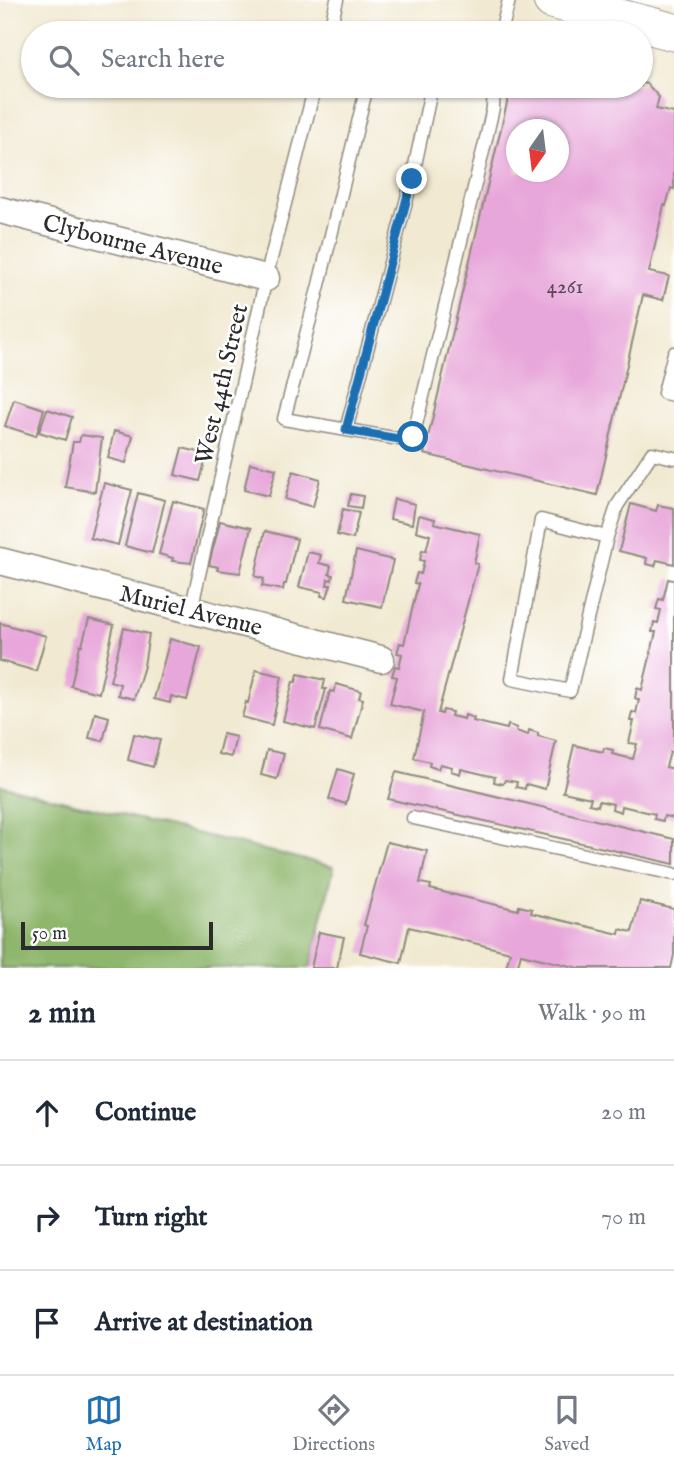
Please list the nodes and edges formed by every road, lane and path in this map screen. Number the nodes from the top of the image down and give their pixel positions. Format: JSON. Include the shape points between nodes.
{"nodes":[{"id":1,"x":337,"y":0,"type":"edge"},
{"id":2,"x":509,"y":0,"type":"edge"},
{"id":3,"x":552,"y":0,"type":"edge"},
{"id":4,"x":332,"y":21,"type":"edge"},
{"id":5,"x":504,"y":21,"type":"edge"},
{"id":6,"x":632,"y":21,"type":"edge"},
{"id":7,"x":653,"y":26,"type":"edge"},
{"id":8,"x":674,"y":32,"type":"edge"},
{"id":9,"x":312,"y":98,"type":"edge"},
{"id":10,"x":364,"y":98,"type":"edge"},
{"id":11,"x":429,"y":98,"type":"edge"},
{"id":12,"x":493,"y":98,"type":"edge"},
{"id":13,"x":0,"y":210,"type":"edge"},
{"id":14,"x":266,"y":278,"type":"junction"},
{"id":15,"x":674,"y":353,"type":"edge"},
{"id":16,"x":674,"y":396,"type":"edge"},
{"id":17,"x":346,"y":430,"type":"junction"},
{"id":18,"x":674,"y":458,"type":"edge"},
{"id":19,"x":607,"y":537,"type":"junction"},
{"id":20,"x":0,"y":561,"type":"edge"},
{"id":21,"x":191,"y":610,"type":"junction"},
{"id":22,"x":382,"y":659,"type":"dead end"},
{"id":23,"x":413,"y":818,"type":"dead end"},
{"id":24,"x":674,"y":874,"type":"edge"}],
"edges":[{"from":1,"to":4,"type":"lane"},
{"from":2,"to":5,"type":"lane"},
{"from":3,"to":6,"type":"main road"},
{"from":7,"to":8,"type":"main road"},
{"from":9,"to":14,"type":"lane","name":"West 44th Street"},
{"from":10,"to":17,"type":"lane","via":[[284,419]]},
{"from":11,"to":17,"type":"lane"},
{"from":12,"to":17,"type":"lane","via":[[413,437]]},
{"from":13,"to":14,"type":"street","name":"Clybourne Avenue"},
{"from":14,"to":21,"type":"lane","name":"West 44th Street"},
{"from":15,"to":16,"type":"lane","via":[[664,393]]},
{"from":18,"to":19,"type":"lane","via":[[652,453],[617,506]]},
{"from":19,"to":19,"type":"lane","via":[[570,691],[512,679],[541,520]]},
{"from":20,"to":21,"type":"street","name":"Muriel Avenue"},
{"from":21,"to":22,"type":"street","name":"Muriel Avenue"},
{"from":23,"to":24,"type":"lane"}]}
